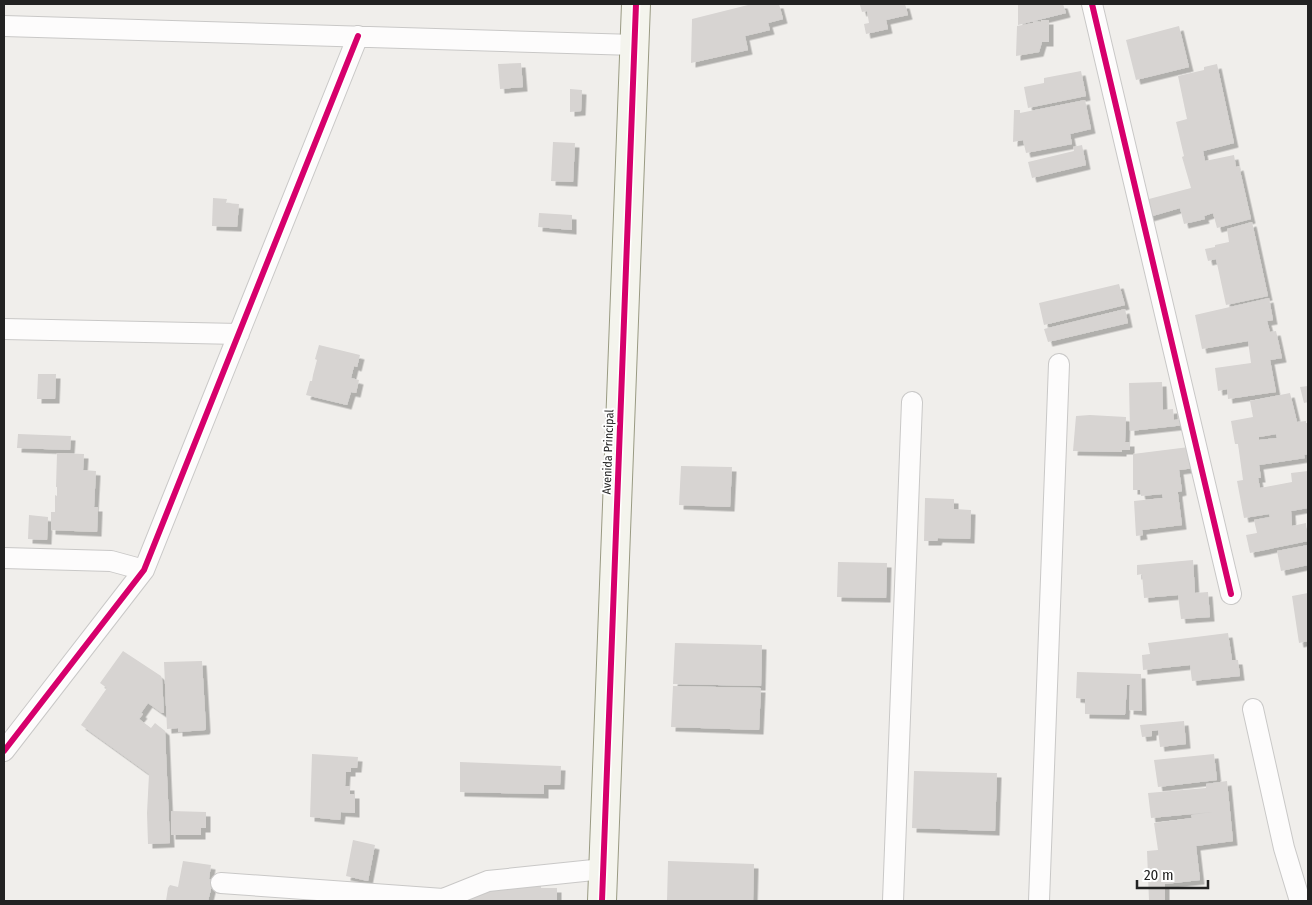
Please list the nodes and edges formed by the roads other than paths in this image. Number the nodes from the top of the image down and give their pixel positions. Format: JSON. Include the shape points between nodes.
{"nodes":[{"id":1,"x":636,"y":4,"type":"edge"},
{"id":2,"x":1092,"y":4,"type":"edge"},
{"id":3,"x":4,"y":26,"type":"edge"},
{"id":4,"x":358,"y":36,"type":"junction"},
{"id":5,"x":635,"y":45,"type":"junction"},
{"id":6,"x":4,"y":329,"type":"edge"},
{"id":7,"x":239,"y":334,"type":"junction"},
{"id":8,"x":1058,"y":364,"type":"dead end"},
{"id":9,"x":912,"y":402,"type":"dead end"},
{"id":10,"x":4,"y":558,"type":"edge"},
{"id":11,"x":144,"y":570,"type":"junction"},
{"id":12,"x":1231,"y":594,"type":"dead end"},
{"id":13,"x":1253,"y":710,"type":"dead end"},
{"id":14,"x":4,"y":751,"type":"edge"},
{"id":15,"x":603,"y":869,"type":"junction"},
{"id":16,"x":221,"y":883,"type":"dead end"},
{"id":17,"x":602,"y":901,"type":"edge"},
{"id":18,"x":893,"y":901,"type":"edge"},
{"id":19,"x":1039,"y":901,"type":"edge"},
{"id":20,"x":1300,"y":901,"type":"edge"}],
"edges":[{"from":1,"to":5,"type":"street","name":"Avenida Principal"},
{"from":2,"to":12,"type":"street"},
{"from":3,"to":4,"type":"street"},
{"from":4,"to":5,"type":"street"},
{"from":4,"to":7,"type":"street"},
{"from":5,"to":15,"type":"street","name":"Avenida Principal"},
{"from":6,"to":7,"type":"street"},
{"from":7,"to":11,"type":"street"},
{"from":8,"to":19,"type":"street"},
{"from":9,"to":18,"type":"street"},
{"from":10,"to":11,"type":"street","via":[[111,561]]},
{"from":11,"to":14,"type":"street"},
{"from":13,"to":20,"type":"street","via":[[1284,848]]},
{"from":15,"to":16,"type":"street","via":[[488,881],[443,899]]},
{"from":15,"to":17,"type":"street","name":"Avenida Principal"}]}
